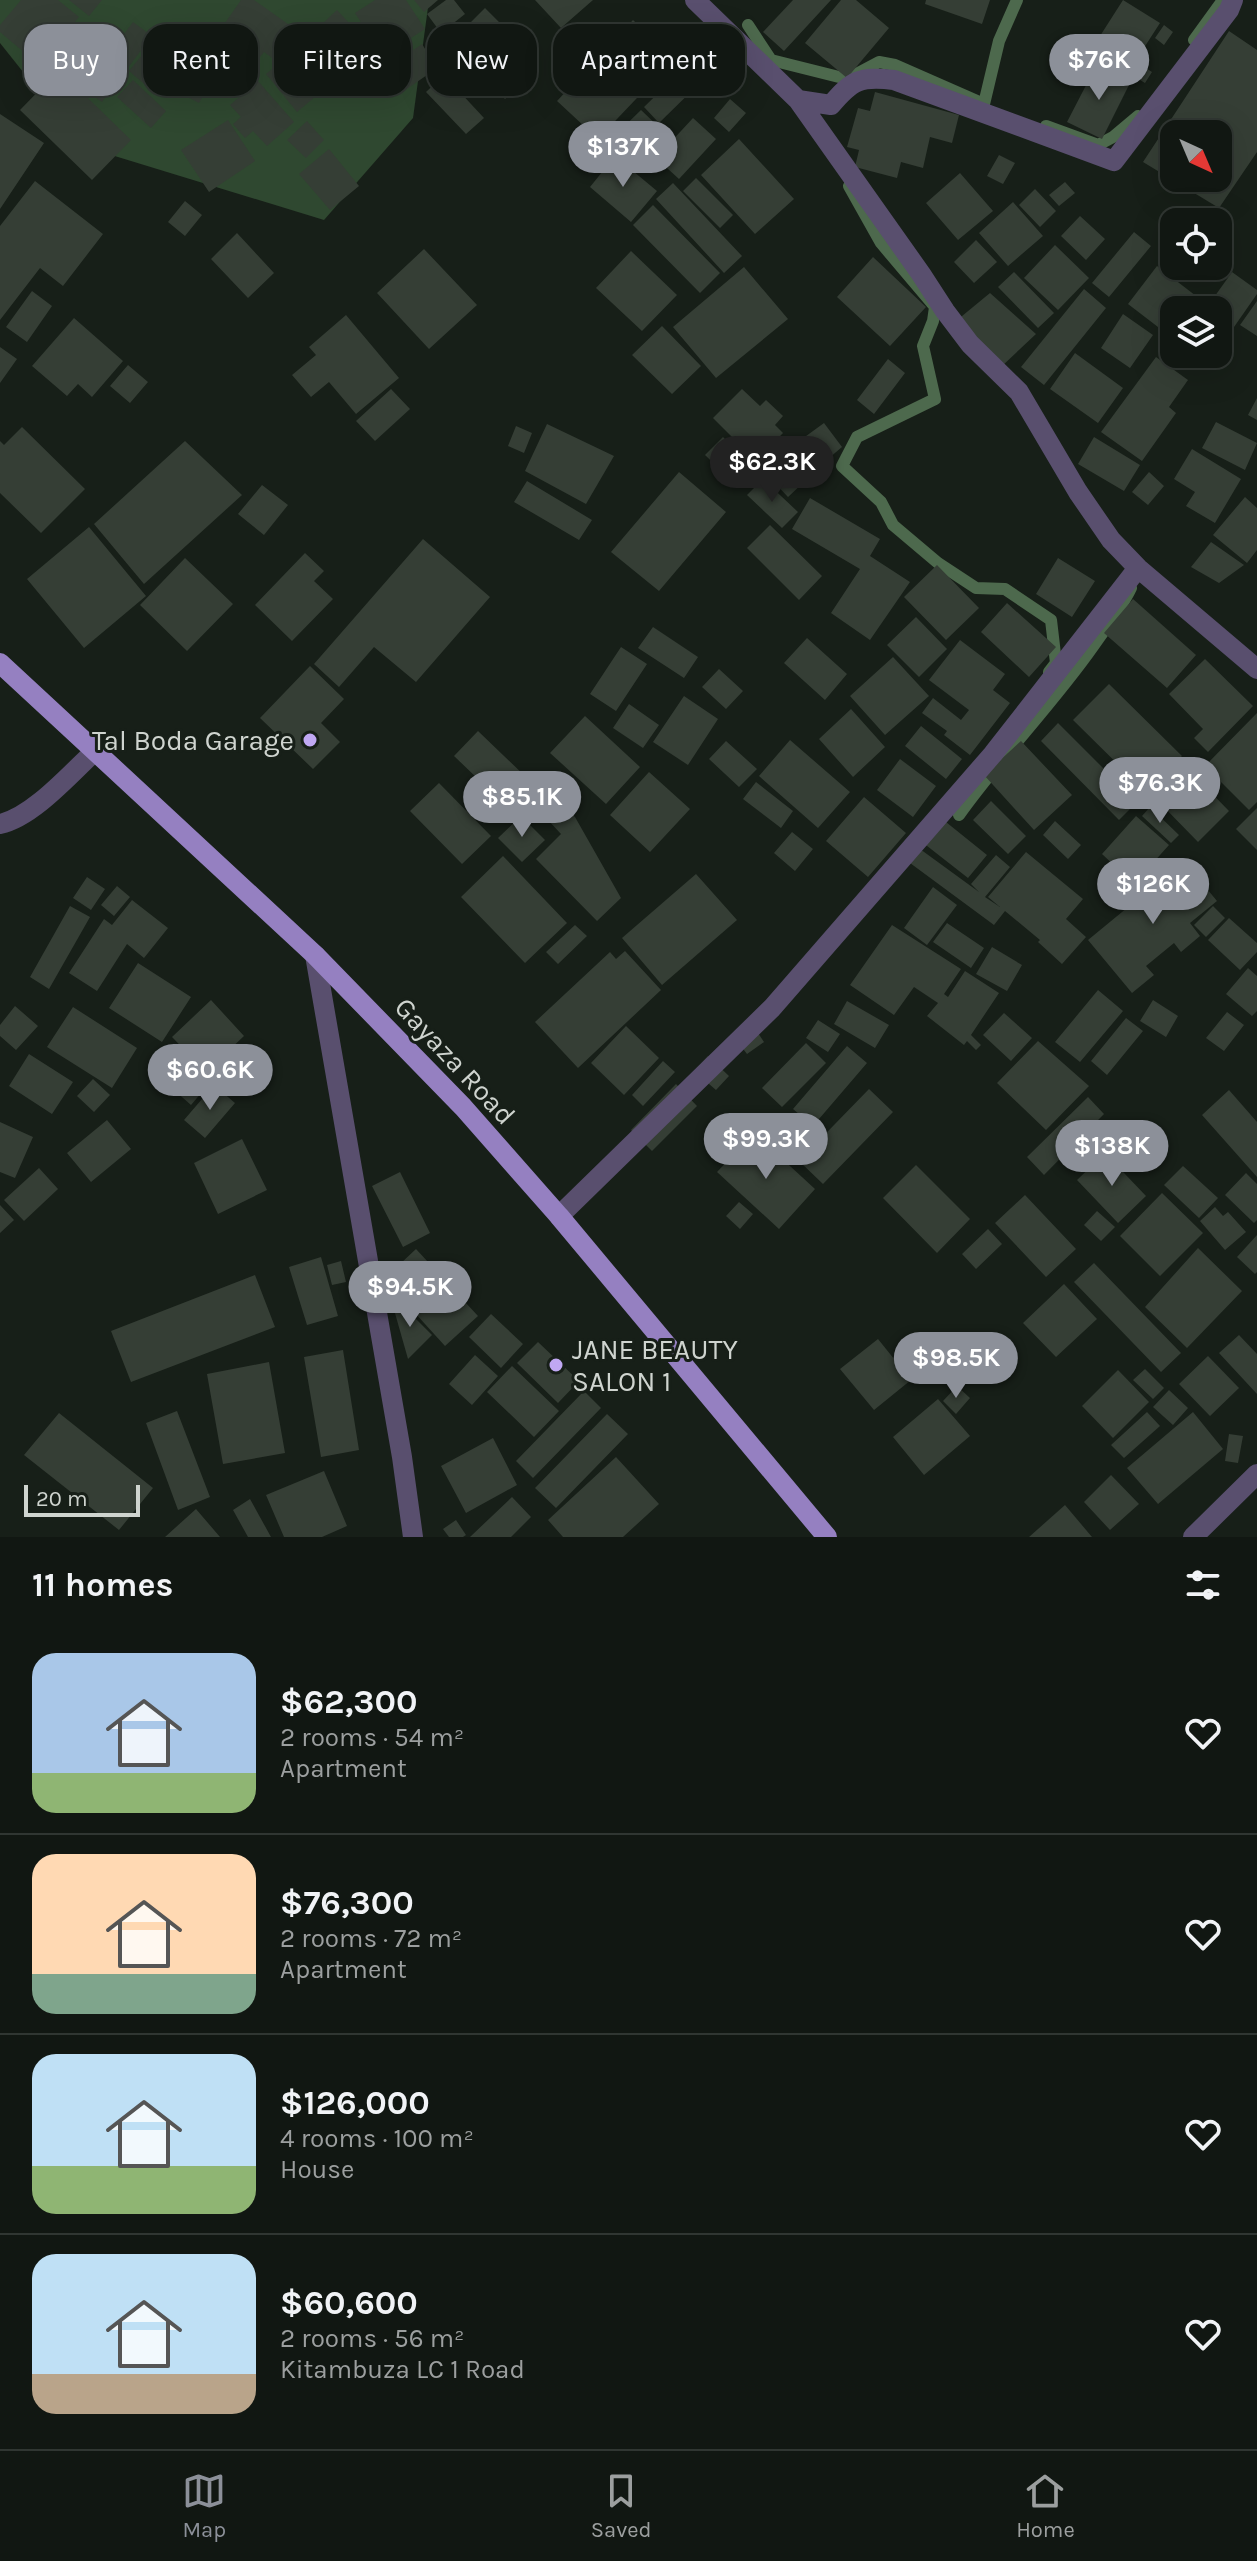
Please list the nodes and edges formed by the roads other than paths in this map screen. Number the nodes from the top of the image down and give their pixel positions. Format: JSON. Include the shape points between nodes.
{"nodes":[{"id":1,"x":695,"y":0,"type":"edge"},
{"id":2,"x":1233,"y":0,"type":"edge"},
{"id":3,"x":798,"y":100,"type":"junction"},
{"id":4,"x":1138,"y":568,"type":"junction"},
{"id":5,"x":0,"y":663,"type":"edge"},
{"id":6,"x":1257,"y":669,"type":"edge"},
{"id":7,"x":96,"y":750,"type":"junction"},
{"id":8,"x":0,"y":824,"type":"edge"},
{"id":9,"x":315,"y":955,"type":"junction"},
{"id":10,"x":559,"y":1216,"type":"junction"},
{"id":11,"x":1257,"y":1474,"type":"edge"},
{"id":12,"x":413,"y":1537,"type":"edge"},
{"id":13,"x":827,"y":1537,"type":"edge"},
{"id":14,"x":1193,"y":1537,"type":"edge"}],
"edges":[{"from":1,"to":3,"type":"street"},
{"from":2,"to":3,"type":"street","via":[[1114,161],[894,80],[850,83],[831,105]]},
{"from":3,"to":4,"type":"street","via":[[945,311],[1019,392],[1095,519]]},
{"from":4,"to":6,"type":"street"},
{"from":4,"to":10,"type":"street","via":[[993,754],[772,1008]]},
{"from":5,"to":7,"type":"main road","name":"Gayaza Road"},
{"from":7,"to":8,"type":"street","via":[[41,801]]},
{"from":7,"to":9,"type":"main road","name":"Gayaza Road"},
{"from":9,"to":10,"type":"main road","name":"Gayaza Road","via":[[463,1107]]},
{"from":9,"to":12,"type":"street"},
{"from":10,"to":13,"type":"main road","name":"Gayaza Road"},
{"from":11,"to":14,"type":"street"}]}
